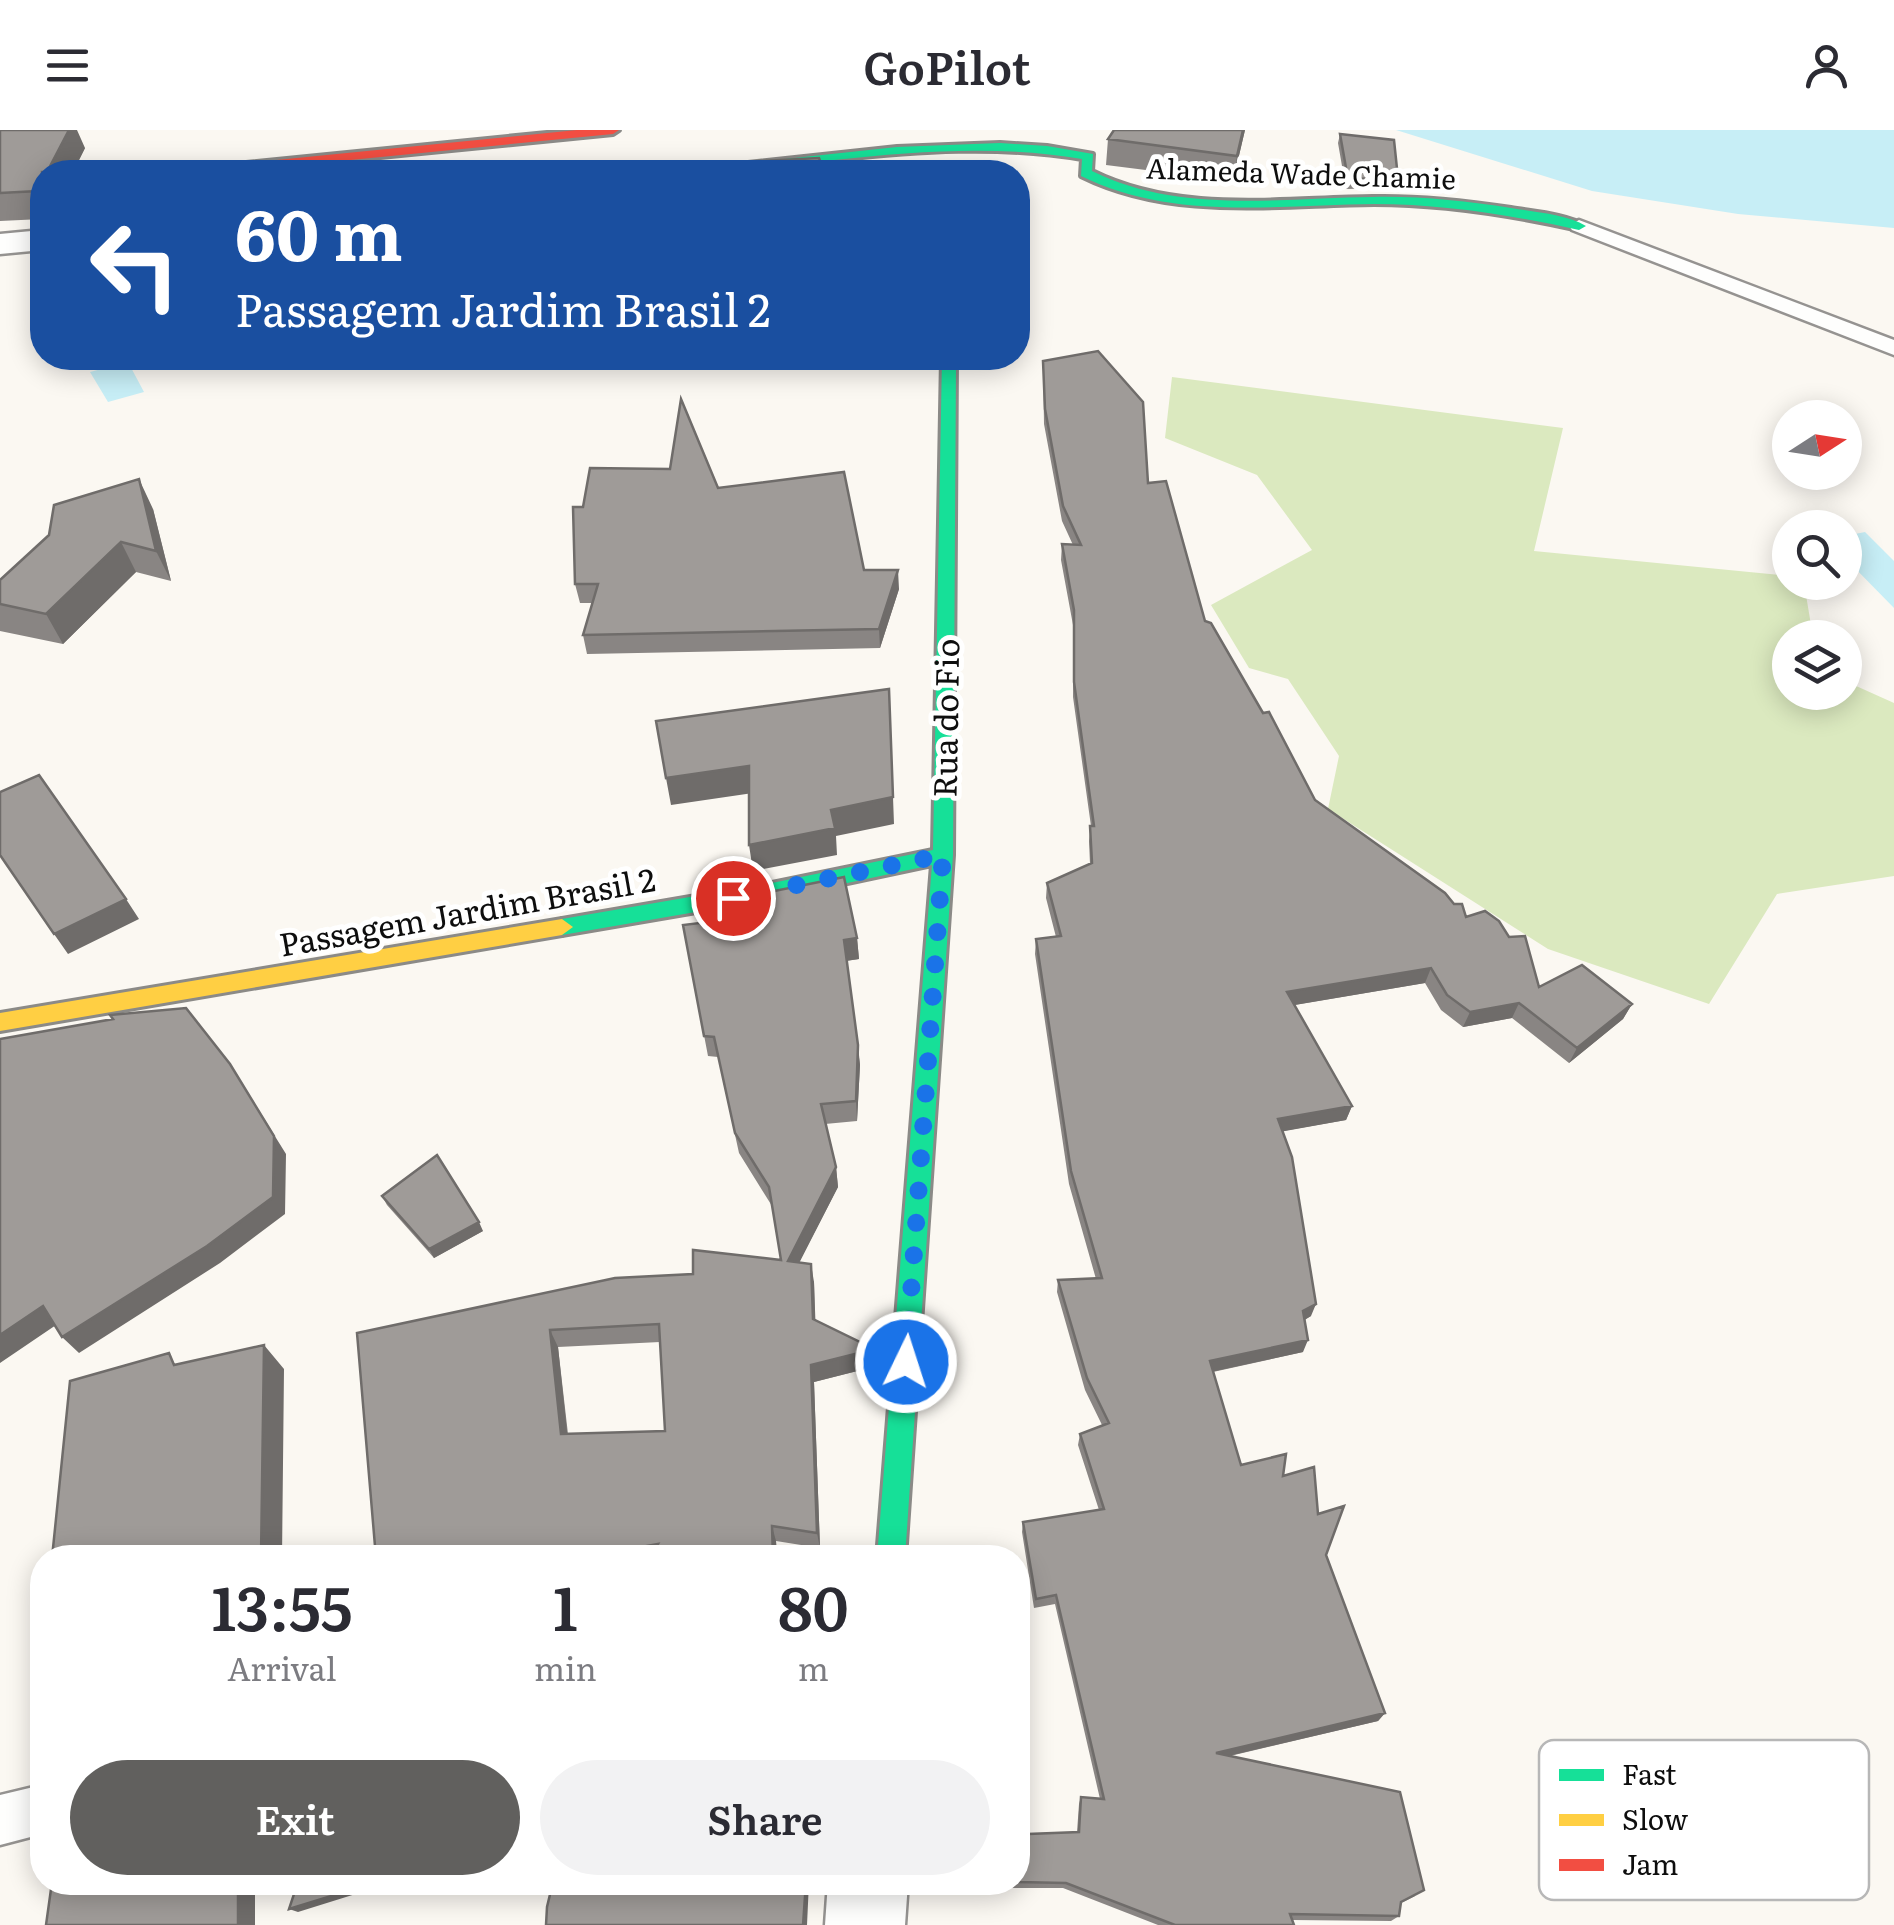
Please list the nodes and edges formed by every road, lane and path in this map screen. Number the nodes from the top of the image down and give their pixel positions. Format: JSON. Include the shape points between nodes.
{"nodes":[{"id":1,"x":613,"y":130,"type":"edge"},
{"id":2,"x":951,"y":138,"type":"edge"},
{"id":3,"x":315,"y":160,"type":"edge"},
{"id":4,"x":789,"y":160,"type":"edge"},
{"id":5,"x":1579,"y":226,"type":"joint"},
{"id":6,"x":30,"y":241,"type":"edge"},
{"id":7,"x":0,"y":244,"type":"edge"},
{"id":8,"x":1894,"y":348,"type":"edge"},
{"id":9,"x":949,"y":370,"type":"edge"},
{"id":10,"x":943,"y":855,"type":"junction"},
{"id":11,"x":0,"y":1022,"type":"edge"},
{"id":12,"x":893,"y":1545,"type":"edge"},
{"id":13,"x":30,"y":1813,"type":"edge"},
{"id":14,"x":0,"y":1820,"type":"edge"},
{"id":15,"x":867,"y":1895,"type":"edge"},
{"id":16,"x":864,"y":1925,"type":"edge"}],
"edges":[{"from":1,"to":3,"type":"street"},
{"from":2,"to":4,"type":"street"},
{"from":2,"to":5,"type":"street","name":"Alameda Wade Chamie","via":[[1082,152],[1089,156],[1090,181],[1147,199],[1412,201]]},
{"from":5,"to":8,"type":"lane","name":"Alameda Wade Chamie"},
{"from":6,"to":7,"type":"street"},
{"from":9,"to":10,"type":"street","name":"Rua do Fio"},
{"from":10,"to":11,"type":"street","name":"Passagem Jardim Brasil 2","via":[[772,891]]},
{"from":10,"to":12,"type":"street","name":"Rua do Fio"},
{"from":13,"to":14,"type":"lane"},
{"from":15,"to":16,"type":"street"}]}
